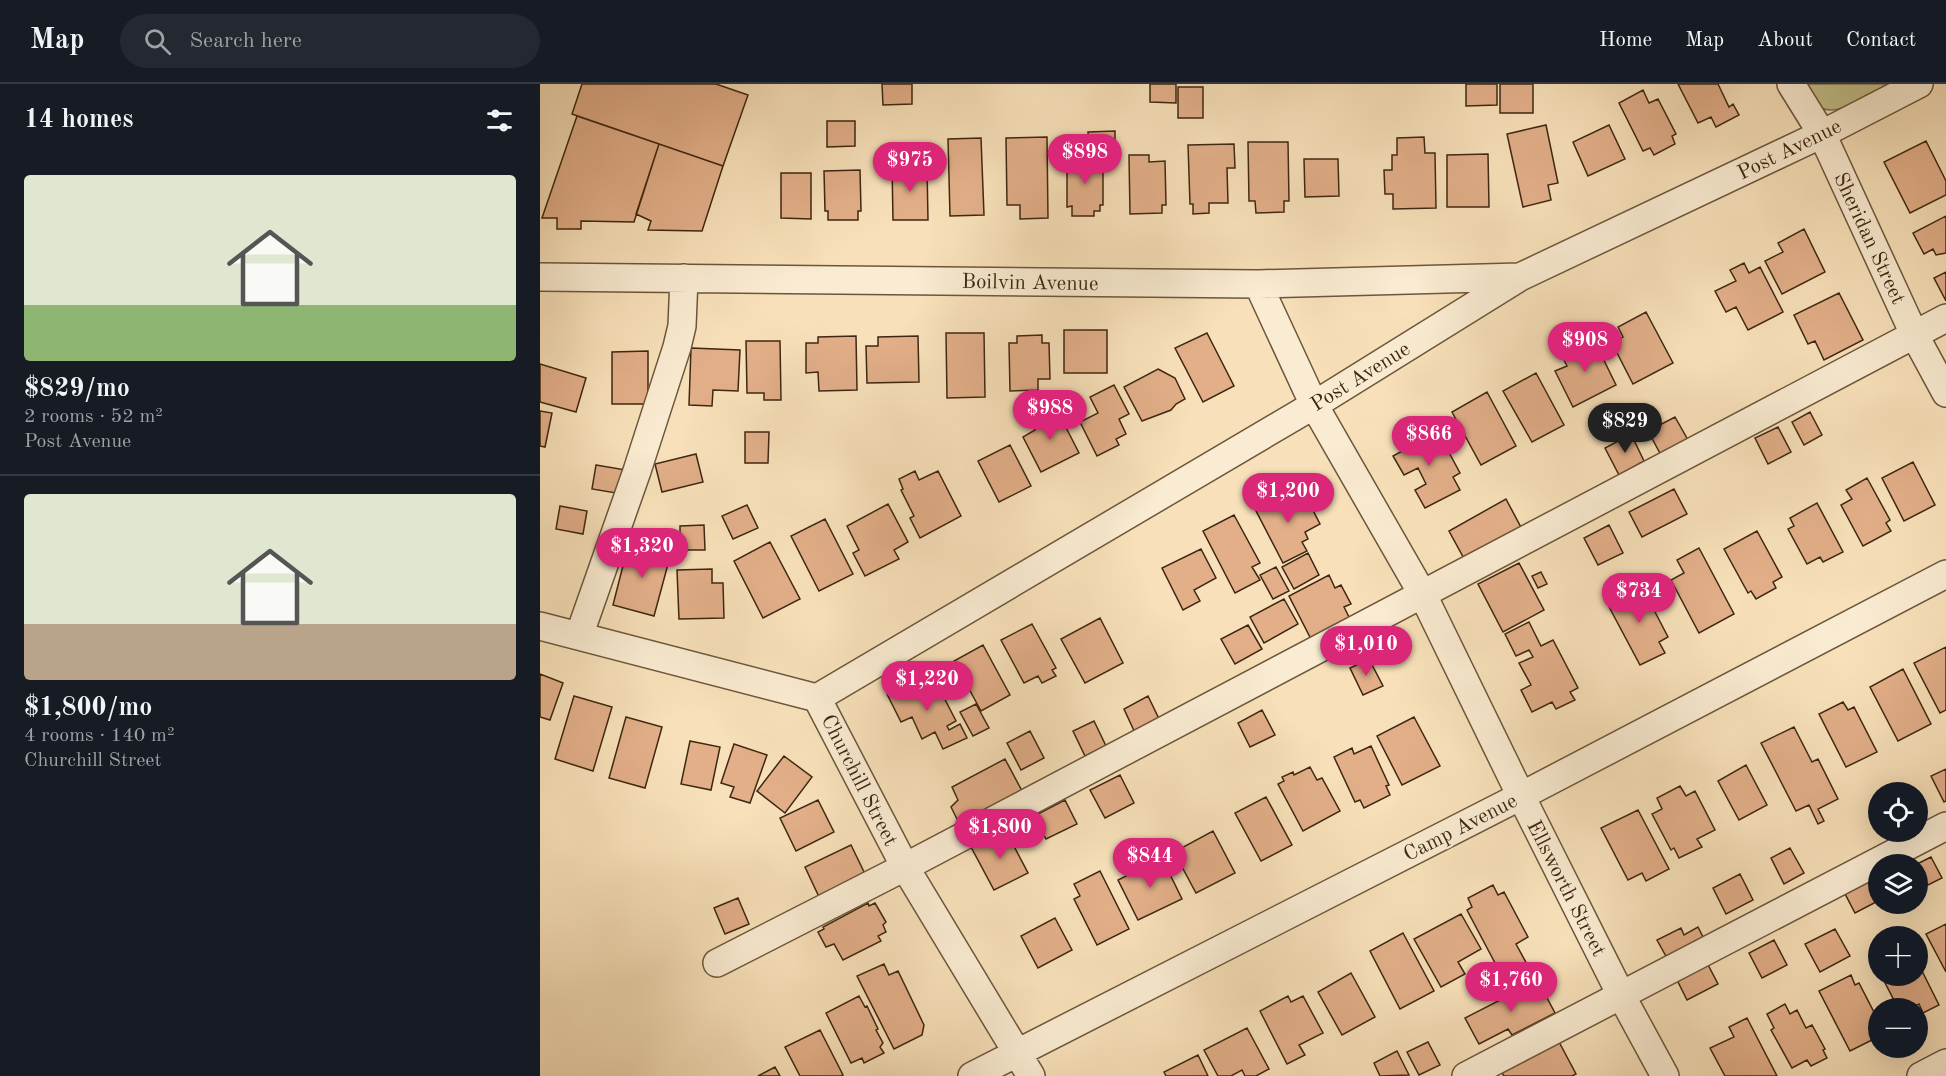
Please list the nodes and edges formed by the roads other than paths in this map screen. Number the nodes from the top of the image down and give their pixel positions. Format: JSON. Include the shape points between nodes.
{"nodes":[{"id":1,"x":1791,"y":84,"type":"edge"},
{"id":2,"x":1919,"y":84,"type":"edge"},
{"id":3,"x":1822,"y":134,"type":"junction"},
{"id":4,"x":540,"y":277,"type":"edge"},
{"id":5,"x":1520,"y":277,"type":"junction"},
{"id":6,"x":684,"y":278,"type":"junction"},
{"id":7,"x":1258,"y":284,"type":"junction"},
{"id":8,"x":1946,"y":318,"type":"edge"},
{"id":9,"x":1914,"y":334,"type":"junction"},
{"id":10,"x":1946,"y":393,"type":"edge"},
{"id":11,"x":1314,"y":405,"type":"junction"},
{"id":12,"x":1946,"y":574,"type":"edge"},
{"id":13,"x":1423,"y":595,"type":"junction"},
{"id":14,"x":540,"y":626,"type":"edge"},
{"id":15,"x":579,"y":636,"type":"junction"},
{"id":16,"x":817,"y":698,"type":"junction"},
{"id":17,"x":1521,"y":796,"type":"junction"},
{"id":18,"x":1946,"y":826,"type":"edge"},
{"id":19,"x":905,"y":867,"type":"junction"},
{"id":20,"x":717,"y":963,"type":"dead end"},
{"id":21,"x":1621,"y":995,"type":"junction"},
{"id":22,"x":1018,"y":1051,"type":"junction"},
{"id":23,"x":1946,"y":1063,"type":"edge"},
{"id":24,"x":972,"y":1076,"type":"edge"},
{"id":25,"x":1031,"y":1076,"type":"edge"},
{"id":26,"x":1466,"y":1076,"type":"edge"},
{"id":27,"x":1665,"y":1076,"type":"edge"},
{"id":28,"x":1921,"y":1076,"type":"edge"}],
"edges":[{"from":1,"to":3,"type":"street","name":"Sheridan Street"},
{"from":2,"to":3,"type":"street","name":"Post Avenue"},
{"from":3,"to":5,"type":"street","name":"Post Avenue"},
{"from":3,"to":9,"type":"street","name":"Sheridan Street"},
{"from":4,"to":6,"type":"street","name":"Boilvin Avenue"},
{"from":5,"to":7,"type":"street","name":"Boilvin Avenue"},
{"from":5,"to":11,"type":"street","name":"Post Avenue"},
{"from":6,"to":7,"type":"street","name":"Boilvin Avenue"},
{"from":6,"to":15,"type":"street","via":[[677,347]]},
{"from":7,"to":11,"type":"street","name":"Ellsworth Street"},
{"from":8,"to":9,"type":"street"},
{"from":9,"to":10,"type":"street","name":"Sheridan Street"},
{"from":9,"to":13,"type":"street"},
{"from":11,"to":13,"type":"street","name":"Ellsworth Street"},
{"from":11,"to":16,"type":"street","name":"Post Avenue"},
{"from":12,"to":17,"type":"street","name":"Camp Avenue"},
{"from":13,"to":17,"type":"street","name":"Ellsworth Street"},
{"from":13,"to":19,"type":"street"},
{"from":14,"to":15,"type":"street","name":"Churchill Street"},
{"from":15,"to":16,"type":"street","name":"Churchill Street"},
{"from":16,"to":19,"type":"street","name":"Churchill Street"},
{"from":17,"to":21,"type":"street","name":"Ellsworth Street"},
{"from":17,"to":22,"type":"street","name":"Camp Avenue"},
{"from":18,"to":21,"type":"street"},
{"from":19,"to":20,"type":"street"},
{"from":19,"to":22,"type":"street","name":"Churchill Street"},
{"from":21,"to":26,"type":"street"},
{"from":21,"to":27,"type":"street","name":"Ellsworth Street"},
{"from":22,"to":24,"type":"street","name":"Camp Avenue"},
{"from":22,"to":25,"type":"street","name":"Churchill Street"},
{"from":23,"to":28,"type":"street"}]}
